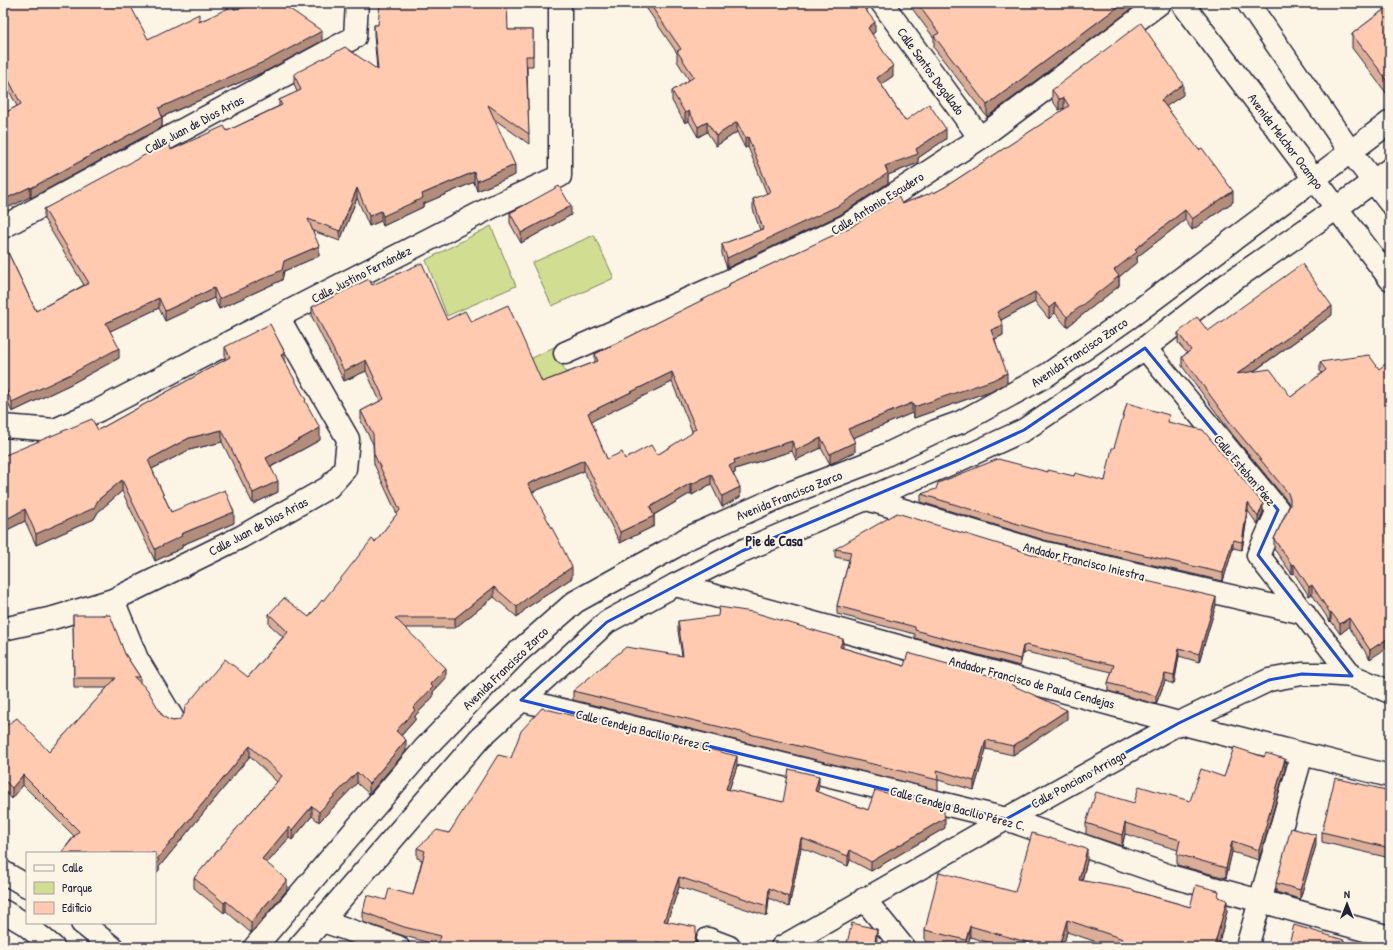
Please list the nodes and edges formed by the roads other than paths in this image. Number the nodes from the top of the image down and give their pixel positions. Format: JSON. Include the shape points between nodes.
{"nodes":[{"id":1,"x":357,"y":3,"type":"edge"},
{"id":2,"x":560,"y":3,"type":"edge"},
{"id":3,"x":882,"y":3,"type":"edge"},
{"id":4,"x":1160,"y":3,"type":"edge"},
{"id":5,"x":1182,"y":3,"type":"edge"},
{"id":6,"x":1248,"y":3,"type":"edge"},
{"id":7,"x":1390,"y":122,"type":"edge"},
{"id":8,"x":980,"y":138,"type":"junction"},
{"id":9,"x":1350,"y":151,"type":"junction"},
{"id":10,"x":1382,"y":175,"type":"edge"},
{"id":11,"x":1315,"y":178,"type":"junction"},
{"id":12,"x":1390,"y":203,"type":"edge"},
{"id":13,"x":1337,"y":208,"type":"junction"},
{"id":14,"x":3,"y":227,"type":"edge"},
{"id":15,"x":1390,"y":279,"type":"edge"},
{"id":16,"x":278,"y":317,"type":"junction"},
{"id":17,"x":1145,"y":348,"type":"junction"},
{"id":18,"x":565,"y":353,"type":"dead end"},
{"id":19,"x":3,"y":426,"type":"edge"},
{"id":20,"x":867,"y":498,"type":"junction"},
{"id":21,"x":675,"y":585,"type":"junction"},
{"id":22,"x":113,"y":600,"type":"junction"},
{"id":23,"x":1304,"y":613,"type":"junction"},
{"id":24,"x":3,"y":629,"type":"edge"},
{"id":25,"x":1352,"y":676,"type":"junction"},
{"id":26,"x":1390,"y":691,"type":"edge"},
{"id":27,"x":520,"y":700,"type":"junction"},
{"id":28,"x":173,"y":718,"type":"dead end"},
{"id":29,"x":1178,"y":722,"type":"junction"},
{"id":30,"x":1302,"y":754,"type":"junction"},
{"id":31,"x":1390,"y":776,"type":"edge"},
{"id":32,"x":1006,"y":818,"type":"junction"},
{"id":33,"x":3,"y":872,"type":"edge"},
{"id":34,"x":26,"y":885,"type":"edge"},
{"id":35,"x":864,"y":899,"type":"junction"},
{"id":36,"x":1260,"y":900,"type":"junction"},
{"id":37,"x":3,"y":911,"type":"edge"},
{"id":38,"x":323,"y":921,"type":"junction"},
{"id":39,"x":83,"y":924,"type":"edge"},
{"id":40,"x":1390,"y":937,"type":"edge"},
{"id":41,"x":708,"y":939,"type":"dead end"},
{"id":42,"x":53,"y":947,"type":"edge"},
{"id":43,"x":112,"y":947,"type":"edge"},
{"id":44,"x":255,"y":947,"type":"edge"},
{"id":45,"x":299,"y":947,"type":"edge"},
{"id":46,"x":398,"y":947,"type":"edge"},
{"id":47,"x":729,"y":947,"type":"edge"},
{"id":48,"x":782,"y":947,"type":"edge"},
{"id":49,"x":903,"y":947,"type":"edge"},
{"id":50,"x":1247,"y":947,"type":"edge"}],
"edges":[{"from":1,"to":14,"type":"street","name":"Calle Juan de Dios Arias","via":[[355,37]]},
{"from":2,"to":16,"type":"street","name":"Calle Justino Fernández","via":[[560,176],[492,207]]},
{"from":3,"to":8,"type":"street","name":"Calle Santos Degollado"},
{"from":4,"to":8,"type":"street","name":"Calle Antonio Escudero"},
{"from":5,"to":11,"type":"street","name":"Avenida Melchor Ocampo"},
{"from":6,"to":9,"type":"street"},
{"from":7,"to":9,"type":"street","name":"Avenida Francisco Zarco"},
{"from":8,"to":18,"type":"street","name":"Calle Antonio Escudero","via":[[846,226]]},
{"from":9,"to":10,"type":"street"},
{"from":9,"to":11,"type":"street","name":"Avenida Francisco Zarco"},
{"from":10,"to":12,"type":"street"},
{"from":10,"to":13,"type":"street"},
{"from":11,"to":13,"type":"street","name":"Avenida Melchor Ocampo"},
{"from":11,"to":44,"type":"street","name":"Avenida Francisco Zarco","via":[[1130,317],[1047,375],[961,422],[936,430],[871,462],[782,496],[686,538],[575,602],[517,653],[424,749]]},
{"from":13,"to":15,"type":"street","name":"Avenida Melchor Ocampo"},
{"from":13,"to":17,"type":"street","via":[[1229,283]]},
{"from":16,"to":19,"type":"street","name":"Calle Justino Fernández","via":[[99,410],[55,430]]},
{"from":16,"to":22,"type":"street","name":"Calle Juan de Dios Arias","via":[[348,439],[345,469],[329,487],[242,537]]},
{"from":17,"to":20,"type":"street","via":[[1024,430],[960,460]]},
{"from":17,"to":23,"type":"street","name":"Calle Esteban Páez","via":[[1278,510],[1258,555]]},
{"from":20,"to":21,"type":"street","via":[[742,551]]},
{"from":20,"to":23,"type":"street","name":"Andador Francisco Iniestra","via":[[1041,552]]},
{"from":21,"to":27,"type":"street","via":[[607,622]]},
{"from":21,"to":29,"type":"street","name":"Andador Francisco de Paula Cendejas"},
{"from":22,"to":24,"type":"street","name":"Calle Juan de Dios Arias","via":[[53,618]]},
{"from":22,"to":28,"type":"street","via":[[137,659]]},
{"from":23,"to":25,"type":"street","name":"Calle Esteban Páez"},
{"from":25,"to":26,"type":"street","name":"Calle Ponciano Arriaga"},
{"from":25,"to":29,"type":"street","name":"Calle Ponciano Arriaga","via":[[1302,674],[1269,680]]},
{"from":27,"to":32,"type":"street","name":"Calle Cendeja Bacilio Pérez C."},
{"from":27,"to":38,"type":"street","via":[[480,738]]},
{"from":29,"to":30,"type":"street","name":"Andador Francisco de Paula Cendejas"},
{"from":29,"to":32,"type":"street","name":"Calle Ponciano Arriaga"},
{"from":30,"to":31,"type":"street","name":"Andador Francisco de Paula Cendejas"},
{"from":30,"to":36,"type":"street"},
{"from":32,"to":35,"type":"street","name":"Calle Ponciano Arriaga"},
{"from":32,"to":36,"type":"street","name":"Calle Cendeja Bacilio Pérez C.","via":[[1170,876]]},
{"from":33,"to":34,"type":"street"},
{"from":35,"to":48,"type":"street","name":"Calle Ponciano Arriaga"},
{"from":35,"to":49,"type":"street"},
{"from":36,"to":40,"type":"street","name":"Calle Cendeja Bacilio Pérez C."},
{"from":36,"to":50,"type":"street"},
{"from":37,"to":42,"type":"street","via":[[25,924]]},
{"from":38,"to":45,"type":"street"},
{"from":38,"to":46,"type":"street"},
{"from":39,"to":43,"type":"street"},
{"from":41,"to":47,"type":"street"}]}
